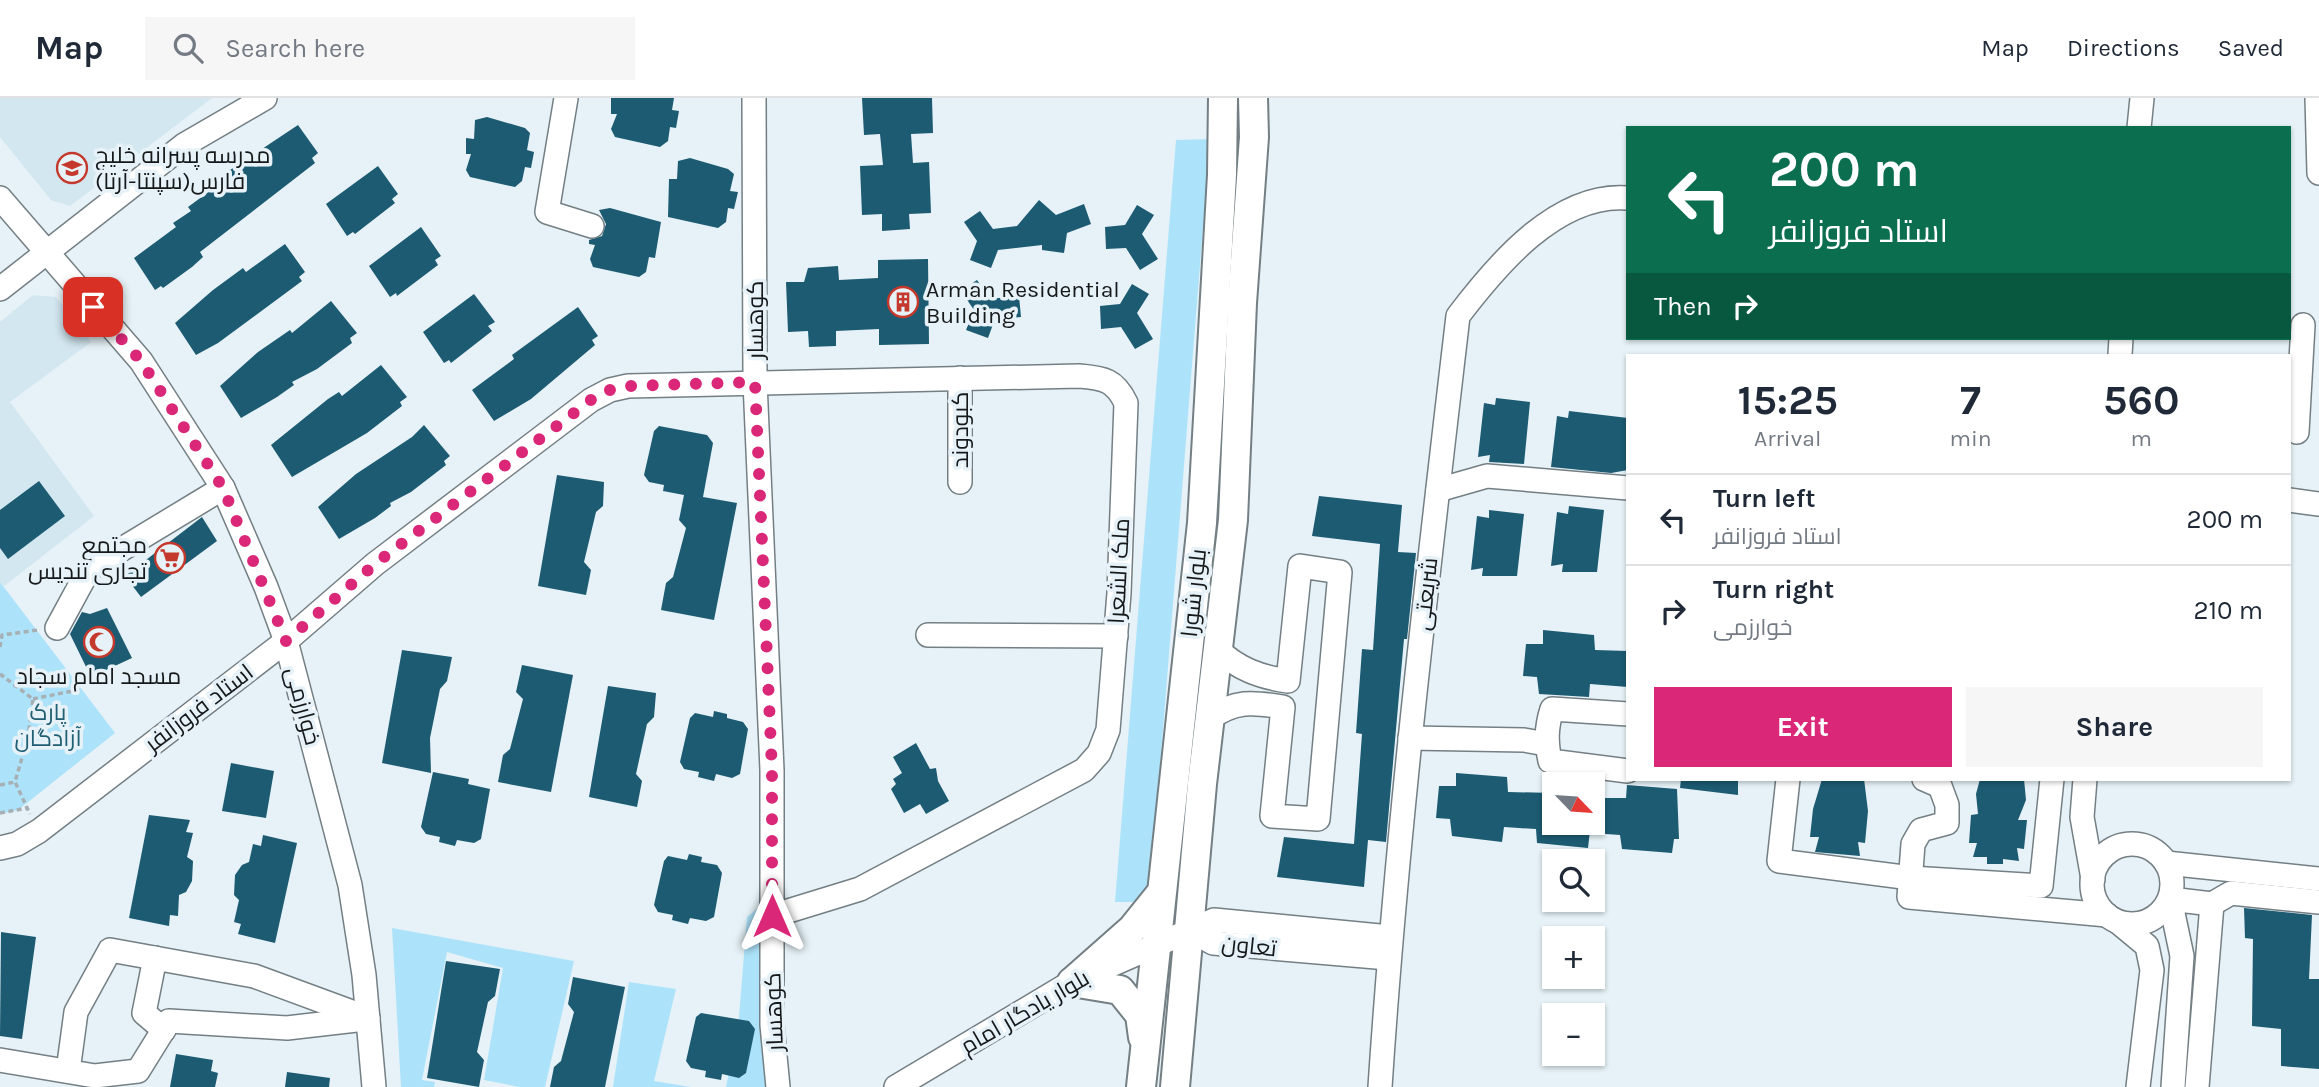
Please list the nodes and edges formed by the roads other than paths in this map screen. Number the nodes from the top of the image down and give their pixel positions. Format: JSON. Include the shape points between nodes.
{"nodes":[{"id":1,"x":265,"y":98,"type":"edge"},
{"id":2,"x":566,"y":98,"type":"edge"},
{"id":3,"x":754,"y":98,"type":"edge"},
{"id":4,"x":1223,"y":98,"type":"edge"},
{"id":5,"x":1253,"y":98,"type":"edge"},
{"id":6,"x":2141,"y":98,"type":"edge"},
{"id":7,"x":2317,"y":98,"type":"edge"},
{"id":8,"x":2139,"y":126,"type":"edge"},
{"id":9,"x":2319,"y":173,"type":"edge"},
{"id":10,"x":0,"y":198,"type":"edge"},
{"id":11,"x":1626,"y":198,"type":"edge"},
{"id":12,"x":592,"y":226,"type":"dead end"},
{"id":13,"x":45,"y":252,"type":"junction"},
{"id":14,"x":0,"y":289,"type":"edge"},
{"id":15,"x":2304,"y":325,"type":"edge"},
{"id":16,"x":960,"y":378,"type":"junction"},
{"id":17,"x":755,"y":382,"type":"junction"},
{"id":18,"x":2298,"y":432,"type":"dead end"},
{"id":19,"x":960,"y":482,"type":"dead end"},
{"id":20,"x":223,"y":488,"type":"junction"},
{"id":21,"x":1626,"y":488,"type":"edge"},
{"id":22,"x":1438,"y":490,"type":"junction"},
{"id":23,"x":2291,"y":500,"type":"edge"},
{"id":24,"x":2319,"y":504,"type":"edge"},
{"id":25,"x":57,"y":628,"type":"road end"},
{"id":26,"x":928,"y":635,"type":"dead end"},
{"id":27,"x":1116,"y":636,"type":"junction"},
{"id":28,"x":286,"y":641,"type":"junction"},
{"id":29,"x":1217,"y":649,"type":"junction"},
{"id":30,"x":1288,"y":681,"type":"junction"},
{"id":31,"x":1283,"y":707,"type":"junction"},
{"id":32,"x":1626,"y":715,"type":"edge"},
{"id":33,"x":1209,"y":719,"type":"junction"},
{"id":34,"x":1410,"y":738,"type":"junction"},
{"id":35,"x":1546,"y":744,"type":"junction"},
{"id":36,"x":1626,"y":771,"type":"edge"},
{"id":37,"x":1788,"y":781,"type":"edge"},
{"id":38,"x":1929,"y":781,"type":"edge"},
{"id":39,"x":2052,"y":781,"type":"edge"},
{"id":40,"x":2085,"y":781,"type":"edge"},
{"id":41,"x":0,"y":848,"type":"edge"},
{"id":42,"x":2166,"y":863,"type":"junction"},
{"id":43,"x":1911,"y":878,"type":"junction"},
{"id":44,"x":2093,"y":879,"type":"junction"},
{"id":45,"x":2319,"y":879,"type":"edge"},
{"id":46,"x":1161,"y":893,"type":"junction"},
{"id":47,"x":2170,"y":899,"type":"junction"},
{"id":48,"x":2319,"y":902,"type":"edge"},
{"id":49,"x":2212,"y":904,"type":"junction"},
{"id":50,"x":772,"y":916,"type":"junction"},
{"id":51,"x":2112,"y":919,"type":"junction"},
{"id":52,"x":1190,"y":930,"type":"junction"},
{"id":53,"x":1157,"y":944,"type":"junction"},
{"id":54,"x":1390,"y":948,"type":"junction"},
{"id":55,"x":155,"y":958,"type":"junction"},
{"id":56,"x":1072,"y":982,"type":"junction"},
{"id":57,"x":368,"y":1018,"type":"junction"},
{"id":58,"x":164,"y":1030,"type":"junction"},
{"id":59,"x":1145,"y":1050,"type":"junction"},
{"id":60,"x":0,"y":1060,"type":"edge"},
{"id":61,"x":68,"y":1071,"type":"junction"},
{"id":62,"x":374,"y":1087,"type":"edge"},
{"id":63,"x":778,"y":1087,"type":"edge"},
{"id":64,"x":896,"y":1087,"type":"edge"},
{"id":65,"x":1141,"y":1087,"type":"edge"},
{"id":66,"x":1175,"y":1087,"type":"edge"},
{"id":67,"x":1380,"y":1087,"type":"edge"},
{"id":68,"x":2138,"y":1087,"type":"edge"},
{"id":69,"x":2173,"y":1087,"type":"edge"},
{"id":70,"x":2197,"y":1087,"type":"edge"}],
"edges":[{"from":1,"to":13,"type":"street","via":[[184,145]]},
{"from":2,"to":12,"type":"street","via":[[547,212]]},
{"from":3,"to":17,"type":"street","name":"کوهسار"},
{"from":4,"to":46,"type":"main road","name":"بلوار شورا","via":[[1202,523]]},
{"from":5,"to":29,"type":"main road","name":"بلوار شورا","via":[[1233,520]]},
{"from":6,"to":8,"type":"street"},
{"from":7,"to":9,"type":"street"},
{"from":10,"to":13,"type":"street","name":"خوارزمی"},
{"from":11,"to":22,"type":"street","name":"شریعتی","via":[[1606,196],[1527,237],[1494,269],[1458,316]]},
{"from":13,"to":14,"type":"street"},
{"from":13,"to":20,"type":"street","name":"خوارزمی","via":[[141,361]]},
{"from":15,"to":18,"type":"street"},
{"from":16,"to":17,"type":"street","name":"ملک الشعرا"},
{"from":16,"to":19,"type":"street","name":"کبودوند"},
{"from":16,"to":27,"type":"street","name":"ملک الشعرا","via":[[1099,377],[1118,386],[1126,403]]},
{"from":17,"to":28,"type":"street","name":"استاد فروزانفر","via":[[628,386],[591,400],[375,564]]},
{"from":17,"to":50,"type":"street","name":"کوهسار","via":[[772,770]]},
{"from":20,"to":25,"type":"street","via":[[89,569]]},
{"from":20,"to":28,"type":"street","name":"خوارزمی"},
{"from":21,"to":22,"type":"street","via":[[1487,477]]},
{"from":22,"to":34,"type":"street","name":"شریعتی"},
{"from":23,"to":24,"type":"street"},
{"from":26,"to":27,"type":"street"},
{"from":27,"to":50,"type":"street","name":"ملک الشعرا","via":[[1108,730],[1099,753],[1084,770],[860,889]]},
{"from":28,"to":41,"type":"street","name":"استاد فروزانفر","via":[[39,831]]},
{"from":28,"to":57,"type":"street","name":"خوارزمی","via":[[350,885]]},
{"from":29,"to":30,"type":"street","via":[[1261,677]]},
{"from":29,"to":33,"type":"main road","name":"بلوار شورا"},
{"from":30,"to":31,"type":"street"},
{"from":30,"to":31,"type":"street","via":[[1300,566],[1340,572],[1318,819],[1272,816]]},
{"from":31,"to":33,"type":"street","via":[[1247,702],[1226,707]]},
{"from":32,"to":35,"type":"street","via":[[1552,709]]},
{"from":33,"to":52,"type":"main road","name":"بلوار شورا"},
{"from":34,"to":35,"type":"street"},
{"from":34,"to":54,"type":"street","name":"شریعتی"},
{"from":35,"to":36,"type":"street","via":[[1550,761]]},
{"from":37,"to":43,"type":"street","via":[[1779,861]]},
{"from":38,"to":43,"type":"street","via":[[1940,786],[1947,823],[1921,830],[1913,844]]},
{"from":39,"to":43,"type":"street","via":[[2041,886]]},
{"from":40,"to":44,"type":"street","via":[[2082,817]]},
{"from":42,"to":44,"type":"street","via":[[2145,846],[2117,847],[2097,866]]},
{"from":42,"to":45,"type":"street"},
{"from":42,"to":47,"type":"street","via":[[2171,874]]},
{"from":43,"to":51,"type":"street","via":[[1909,897]]},
{"from":44,"to":51,"type":"street","via":[[2093,892]]},
{"from":46,"to":53,"type":"main road","name":"بلوار شورا"},
{"from":46,"to":56,"type":"main road","via":[[1132,929]]},
{"from":47,"to":49,"type":"street"},
{"from":47,"to":51,"type":"street","via":[[2154,918],[2131,925]]},
{"from":47,"to":69,"type":"street","via":[[2182,957]]},
{"from":48,"to":49,"type":"street","via":[[2231,893]]},
{"from":49,"to":70,"type":"street"},
{"from":50,"to":63,"type":"street","name":"کوهسار","via":[[772,1025]]},
{"from":51,"to":68,"type":"street","via":[[2147,946],[2152,970]]},
{"from":52,"to":53,"type":"street","name":"بلوار یادگار امام"},
{"from":52,"to":54,"type":"street","name":"تعاون","via":[[1213,943]]},
{"from":52,"to":66,"type":"main road","name":"بلوار شورا"},
{"from":53,"to":56,"type":"street","name":"بلوار یادگار امام"},
{"from":53,"to":59,"type":"main road","name":"بلوار شورا"},
{"from":54,"to":67,"type":"street","name":"شریعتی"},
{"from":55,"to":57,"type":"street","via":[[254,975]]},
{"from":55,"to":58,"type":"street","via":[[144,1013]]},
{"from":55,"to":61,"type":"street","via":[[110,950],[76,1012]]},
{"from":56,"to":59,"type":"main road","via":[[1119,990],[1129,998],[1140,1014]]},
{"from":56,"to":64,"type":"street","name":"بلوار یادگار امام"},
{"from":57,"to":58,"type":"street","via":[[287,1028],[169,1021]]},
{"from":57,"to":62,"type":"street","name":"خوارزمی"},
{"from":58,"to":61,"type":"street","via":[[138,1071],[95,1076]]},
{"from":59,"to":65,"type":"main road","name":"بلوار شورا"},
{"from":60,"to":61,"type":"street"}]}
